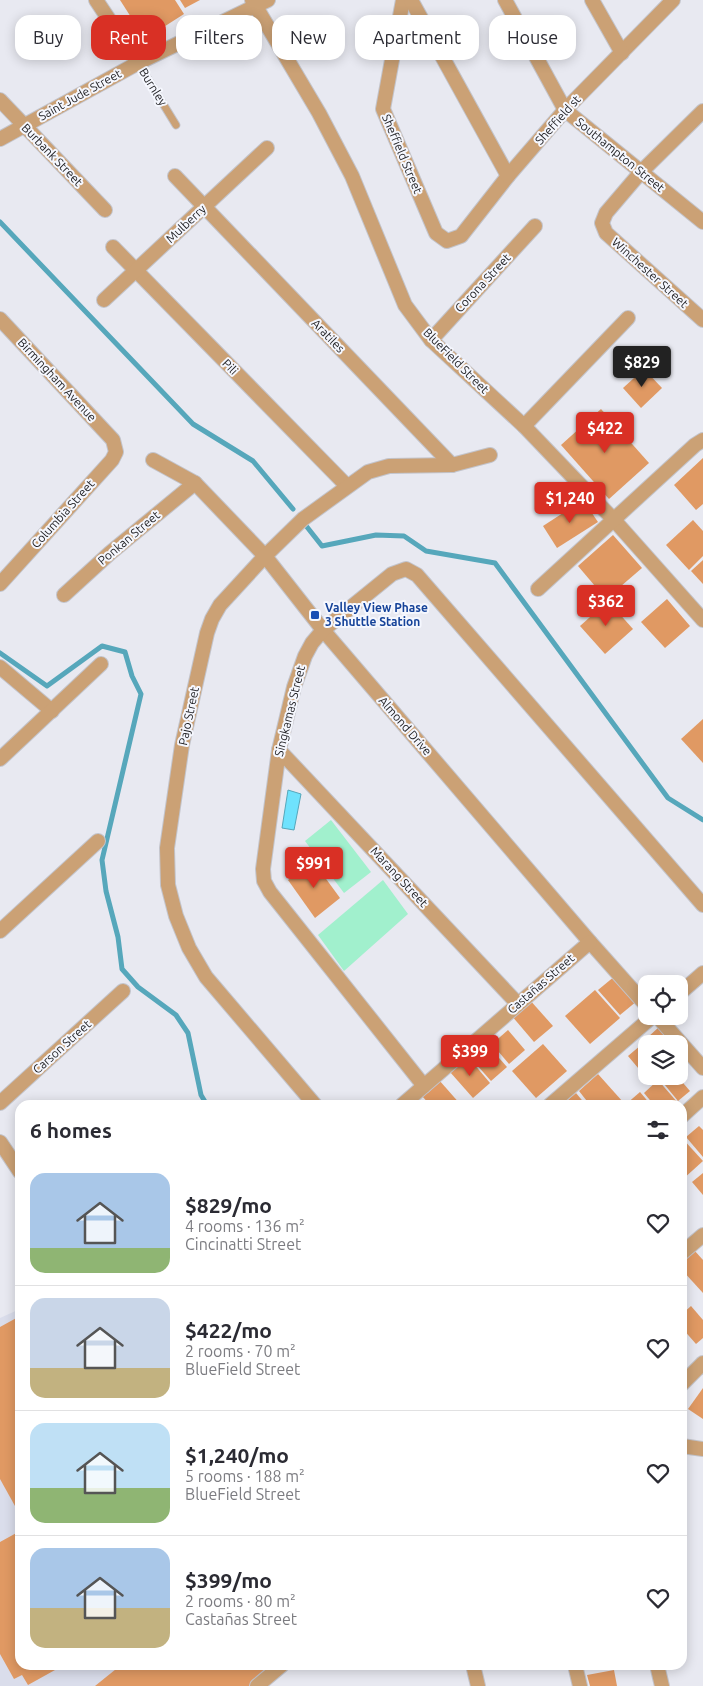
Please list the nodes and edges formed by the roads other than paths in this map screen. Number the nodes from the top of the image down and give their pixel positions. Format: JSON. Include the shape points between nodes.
{"nodes":[{"id":1,"x":96,"y":0,"type":"edge"},
{"id":2,"x":404,"y":0,"type":"edge"},
{"id":3,"x":411,"y":0,"type":"edge"},
{"id":4,"x":505,"y":0,"type":"edge"},
{"id":5,"x":592,"y":0,"type":"edge"},
{"id":6,"x":673,"y":0,"type":"edge"},
{"id":7,"x":259,"y":2,"type":"edge"},
{"id":8,"x":622,"y":54,"type":"junction"},
{"id":9,"x":138,"y":63,"type":"junction"},
{"id":10,"x":0,"y":100,"type":"edge"},
{"id":11,"x":565,"y":110,"type":"junction"},
{"id":12,"x":703,"y":112,"type":"edge"},
{"id":13,"x":176,"y":124,"type":"dead end"},
{"id":14,"x":24,"y":126,"type":"junction"},
{"id":15,"x":0,"y":140,"type":"edge"},
{"id":16,"x":267,"y":148,"type":"dead end"},
{"id":17,"x":641,"y":172,"type":"junction"},
{"id":18,"x":175,"y":176,"type":"dead end"},
{"id":19,"x":508,"y":176,"type":"junction"},
{"id":20,"x":204,"y":206,"type":"junction"},
{"id":21,"x":105,"y":210,"type":"dead end"},
{"id":22,"x":703,"y":222,"type":"edge"},
{"id":23,"x":535,"y":226,"type":"dead end"},
{"id":24,"x":447,"y":241,"type":"joint"},
{"id":25,"x":113,"y":248,"type":"dead end"},
{"id":26,"x":135,"y":271,"type":"junction"},
{"id":27,"x":104,"y":300,"type":"dead end"},
{"id":28,"x":628,"y":318,"type":"dead end"},
{"id":29,"x":0,"y":319,"type":"edge"},
{"id":30,"x":703,"y":320,"type":"edge"},
{"id":31,"x":431,"y":340,"type":"junction"},
{"id":32,"x":524,"y":426,"type":"junction"},
{"id":33,"x":113,"y":440,"type":"joint"},
{"id":34,"x":703,"y":440,"type":"edge"},
{"id":35,"x":490,"y":455,"type":"dead end"},
{"id":36,"x":153,"y":460,"type":"dead end"},
{"id":37,"x":452,"y":465,"type":"junction"},
{"id":38,"x":195,"y":483,"type":"junction"},
{"id":39,"x":347,"y":486,"type":"junction"},
{"id":40,"x":614,"y":520,"type":"junction"},
{"id":41,"x":265,"y":556,"type":"junction"},
{"id":42,"x":0,"y":584,"type":"edge"},
{"id":43,"x":538,"y":589,"type":"dead end"},
{"id":44,"x":64,"y":595,"type":"dead end"},
{"id":45,"x":703,"y":620,"type":"edge"},
{"id":46,"x":323,"y":630,"type":"junction"},
{"id":47,"x":101,"y":664,"type":"dead end"},
{"id":48,"x":0,"y":667,"type":"edge"},
{"id":49,"x":52,"y":711,"type":"junction"},
{"id":50,"x":279,"y":750,"type":"junction"},
{"id":51,"x":0,"y":760,"type":"edge"},
{"id":52,"x":98,"y":841,"type":"dead end"},
{"id":53,"x":703,"y":905,"type":"edge"},
{"id":54,"x":0,"y":931,"type":"edge"},
{"id":55,"x":590,"y":942,"type":"junction"},
{"id":56,"x":703,"y":973,"type":"edge"},
{"id":57,"x":688,"y":986,"type":"edge"},
{"id":58,"x":123,"y":991,"type":"dead end"},
{"id":59,"x":638,"y":996,"type":"edge"},
{"id":60,"x":518,"y":1004,"type":"junction"},
{"id":61,"x":644,"y":1025,"type":"edge"},
{"id":62,"x":663,"y":1025,"type":"edge"},
{"id":63,"x":703,"y":1068,"type":"edge"},
{"id":64,"x":424,"y":1086,"type":"junction"},
{"id":65,"x":703,"y":1097,"type":"edge"},
{"id":66,"x":311,"y":1100,"type":"edge"},
{"id":67,"x":408,"y":1100,"type":"edge"},
{"id":68,"x":556,"y":1100,"type":"edge"},
{"id":69,"x":0,"y":1103,"type":"edge"},
{"id":70,"x":687,"y":1111,"type":"edge"},
{"id":71,"x":0,"y":1142,"type":"edge"},
{"id":72,"x":15,"y":1164,"type":"edge"},
{"id":73,"x":703,"y":1235,"type":"edge"},
{"id":74,"x":687,"y":1249,"type":"edge"},
{"id":75,"x":703,"y":1363,"type":"edge"},
{"id":76,"x":687,"y":1379,"type":"edge"},
{"id":77,"x":687,"y":1447,"type":"edge"},
{"id":78,"x":703,"y":1449,"type":"edge"},
{"id":79,"x":276,"y":1670,"type":"edge"},
{"id":80,"x":474,"y":1670,"type":"edge"},
{"id":81,"x":576,"y":1670,"type":"edge"},
{"id":82,"x":658,"y":1670,"type":"edge"},
{"id":83,"x":257,"y":1686,"type":"edge"},
{"id":84,"x":478,"y":1686,"type":"edge"},
{"id":85,"x":580,"y":1686,"type":"edge"},
{"id":86,"x":662,"y":1686,"type":"edge"}],
"edges":[{"from":1,"to":9,"type":"street","name":"Burnley"},
{"from":2,"to":24,"type":"street","name":"Sheffield Street","via":[[383,109],[436,233]]},
{"from":3,"to":19,"type":"street"},
{"from":4,"to":11,"type":"street","name":"Southampton Street"},
{"from":5,"to":8,"type":"street"},
{"from":6,"to":8,"type":"street","name":"Sheffield st"},
{"from":7,"to":9,"type":"street","name":"Saint Jude Street"},
{"from":7,"to":31,"type":"street","name":"BlueField Street","via":[[352,176],[405,305]]},
{"from":8,"to":11,"type":"street","name":"Sheffield st"},
{"from":9,"to":13,"type":"lane","name":"Burnley"},
{"from":9,"to":14,"type":"street","name":"Saint Jude Street"},
{"from":10,"to":14,"type":"street","name":"Burbank Street"},
{"from":11,"to":17,"type":"street","name":"Southampton Street"},
{"from":11,"to":19,"type":"street","name":"Sheffield st"},
{"from":12,"to":17,"type":"street"},
{"from":14,"to":15,"type":"street","name":"Saint Jude Street"},
{"from":14,"to":21,"type":"street","name":"Burbank Street"},
{"from":16,"to":20,"type":"street","name":"Mulberry"},
{"from":17,"to":22,"type":"street","name":"Southampton Street"},
{"from":17,"to":30,"type":"street","name":"Winchester Street","via":[[606,213],[602,222],[606,233]]},
{"from":18,"to":20,"type":"street","name":"Aratiles"},
{"from":19,"to":24,"type":"street","name":"Sheffield st","via":[[461,236]]},
{"from":20,"to":26,"type":"street","name":"Mulberry"},
{"from":20,"to":37,"type":"street","name":"Aratiles"},
{"from":23,"to":31,"type":"street","name":"Corona Street"},
{"from":25,"to":26,"type":"street","name":"Pili"},
{"from":26,"to":27,"type":"street","name":"Mulberry"},
{"from":26,"to":39,"type":"street","name":"Pili"},
{"from":28,"to":32,"type":"street"},
{"from":29,"to":33,"type":"street","name":"Birmingham Avenue"},
{"from":31,"to":32,"type":"street","name":"BlueField Street"},
{"from":32,"to":40,"type":"street","name":"BlueField Street"},
{"from":33,"to":42,"type":"street","name":"Columbia Street","via":[[116,452],[112,460]]},
{"from":34,"to":40,"type":"street"},
{"from":35,"to":37,"type":"street","name":"Pajo Street"},
{"from":36,"to":38,"type":"street","name":"Almond Drive"},
{"from":37,"to":39,"type":"street","name":"Pajo Street","via":[[389,466],[368,472]]},
{"from":38,"to":41,"type":"street","name":"Almond Drive"},
{"from":38,"to":44,"type":"street","name":"Ponkan Street"},
{"from":39,"to":41,"type":"street","name":"Pajo Street","via":[[303,519]]},
{"from":40,"to":43,"type":"street"},
{"from":40,"to":45,"type":"street","name":"BlueField Street"},
{"from":41,"to":46,"type":"street","name":"Almond Drive"},
{"from":41,"to":66,"type":"street","name":"Pajo Street","via":[[220,605],[207,633],[182,745],[167,848],[168,885],[189,948],[206,977]]},
{"from":46,"to":50,"type":"street","name":"Singkamas Street","via":[[305,656]]},
{"from":46,"to":53,"type":"street","name":"Singkamas Street","via":[[392,574],[406,569],[417,575]]},
{"from":46,"to":55,"type":"street","name":"Almond Drive"},
{"from":47,"to":49,"type":"street"},
{"from":48,"to":49,"type":"street"},
{"from":49,"to":51,"type":"street"},
{"from":50,"to":60,"type":"street","name":"Marang Street"},
{"from":50,"to":64,"type":"street","name":"Singkamas Street","via":[[264,881]]},
{"from":52,"to":54,"type":"street"},
{"from":55,"to":59,"type":"street","name":"Almond Drive"},
{"from":55,"to":60,"type":"street","name":"Castañas Street"},
{"from":56,"to":57,"type":"street"},
{"from":58,"to":69,"type":"street","name":"Carson Street"},
{"from":60,"to":64,"type":"street","name":"Castañas Street"},
{"from":61,"to":68,"type":"street"},
{"from":62,"to":63,"type":"street"},
{"from":64,"to":67,"type":"street","name":"Castañas Street"},
{"from":65,"to":70,"type":"street"},
{"from":71,"to":72,"type":"street"},
{"from":73,"to":74,"type":"street"},
{"from":75,"to":76,"type":"street"},
{"from":77,"to":78,"type":"street"},
{"from":79,"to":83,"type":"street"},
{"from":80,"to":84,"type":"street"},
{"from":81,"to":85,"type":"street"},
{"from":82,"to":86,"type":"street"}]}
